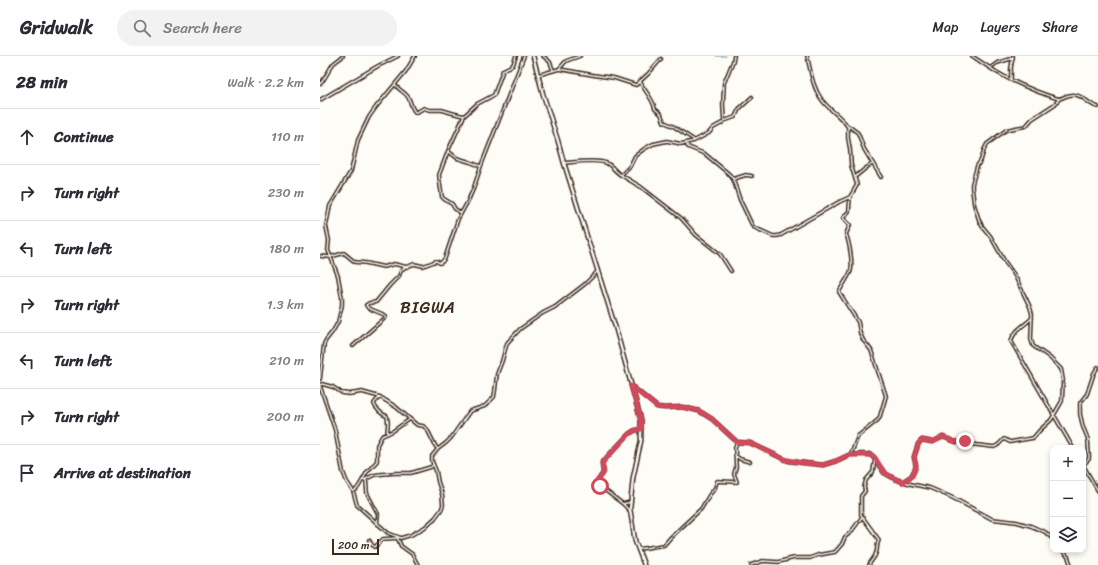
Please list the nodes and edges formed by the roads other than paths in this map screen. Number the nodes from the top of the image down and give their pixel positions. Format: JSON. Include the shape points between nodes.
{"nodes":[{"id":1,"x":343,"y":56,"type":"edge"},
{"id":2,"x":398,"y":56,"type":"edge"},
{"id":3,"x":415,"y":56,"type":"edge"},
{"id":4,"x":516,"y":56,"type":"edge"},
{"id":5,"x":524,"y":56,"type":"edge"},
{"id":6,"x":533,"y":56,"type":"edge"},
{"id":7,"x":543,"y":56,"type":"edge"},
{"id":8,"x":580,"y":56,"type":"edge"},
{"id":9,"x":734,"y":56,"type":"edge"},
{"id":10,"x":807,"y":56,"type":"edge"},
{"id":11,"x":972,"y":56,"type":"edge"},
{"id":12,"x":1013,"y":57,"type":"edge"},
{"id":13,"x":661,"y":59,"type":"dead end"},
{"id":14,"x":990,"y":68,"type":"junction"},
{"id":15,"x":559,"y":69,"type":"junction"},
{"id":16,"x":553,"y":70,"type":"junction"},
{"id":17,"x":538,"y":75,"type":"junction"},
{"id":18,"x":1011,"y":80,"type":"junction"},
{"id":19,"x":640,"y":81,"type":"junction"},
{"id":20,"x":320,"y":84,"type":"edge"},
{"id":21,"x":394,"y":84,"type":"junction"},
{"id":22,"x":752,"y":97,"type":"dead end"},
{"id":23,"x":1059,"y":99,"type":"junction"},
{"id":24,"x":320,"y":100,"type":"edge"},
{"id":25,"x":1098,"y":107,"type":"edge"},
{"id":26,"x":464,"y":116,"type":"junction"},
{"id":27,"x":724,"y":121,"type":"junction"},
{"id":28,"x":848,"y":127,"type":"junction"},
{"id":29,"x":694,"y":141,"type":"junction"},
{"id":30,"x":686,"y":142,"type":"junction"},
{"id":31,"x":448,"y":151,"type":"junction"},
{"id":32,"x":564,"y":163,"type":"junction"},
{"id":33,"x":872,"y":164,"type":"junction"},
{"id":34,"x":481,"y":166,"type":"junction"},
{"id":35,"x":621,"y":175,"type":"junction"},
{"id":36,"x":752,"y":176,"type":"dead end"},
{"id":37,"x":881,"y":177,"type":"dead end"},
{"id":38,"x":855,"y":178,"type":"junction"},
{"id":39,"x":732,"y":179,"type":"junction"},
{"id":40,"x":850,"y":197,"type":"junction"},
{"id":41,"x":461,"y":213,"type":"junction"},
{"id":42,"x":320,"y":256,"type":"edge"},
{"id":43,"x":330,"y":257,"type":"junction"},
{"id":44,"x":405,"y":267,"type":"junction"},
{"id":45,"x":598,"y":271,"type":"junction"},
{"id":46,"x":731,"y":271,"type":"dead end"},
{"id":47,"x":1032,"y":318,"type":"junction"},
{"id":48,"x":353,"y":346,"type":"dead end"},
{"id":49,"x":1098,"y":367,"type":"edge"},
{"id":50,"x":320,"y":379,"type":"edge"},
{"id":51,"x":320,"y":385,"type":"edge"},
{"id":52,"x":631,"y":386,"type":"junction"},
{"id":53,"x":380,"y":397,"type":"junction"},
{"id":54,"x":1054,"y":415,"type":"junction"},
{"id":55,"x":410,"y":419,"type":"junction"},
{"id":56,"x":641,"y":429,"type":"junction"},
{"id":57,"x":388,"y":434,"type":"junction"},
{"id":58,"x":737,"y":442,"type":"junction"},
{"id":59,"x":1071,"y":445,"type":"edge"},
{"id":60,"x":438,"y":448,"type":"junction"},
{"id":61,"x":869,"y":454,"type":"junction"},
{"id":62,"x":849,"y":455,"type":"junction"},
{"id":63,"x":736,"y":456,"type":"junction"},
{"id":64,"x":750,"y":462,"type":"dead end"},
{"id":65,"x":1086,"y":462,"type":"edge"},
{"id":66,"x":433,"y":466,"type":"junction"},
{"id":67,"x":1086,"y":470,"type":"edge"},
{"id":68,"x":366,"y":476,"type":"junction"},
{"id":69,"x":366,"y":479,"type":"junction"},
{"id":70,"x":363,"y":480,"type":"junction"},
{"id":71,"x":902,"y":482,"type":"junction"},
{"id":72,"x":353,"y":491,"type":"junction"},
{"id":73,"x":1098,"y":491,"type":"edge"},
{"id":74,"x":631,"y":502,"type":"junction"},
{"id":75,"x":623,"y":504,"type":"junction"},
{"id":76,"x":630,"y":512,"type":"junction"},
{"id":77,"x":862,"y":517,"type":"junction"},
{"id":78,"x":377,"y":524,"type":"junction"},
{"id":79,"x":1050,"y":536,"type":"edge"},
{"id":80,"x":398,"y":538,"type":"junction"},
{"id":81,"x":369,"y":540,"type":"dead end"},
{"id":82,"x":638,"y":549,"type":"junction"},
{"id":83,"x":1064,"y":553,"type":"edge"},
{"id":84,"x":418,"y":565,"type":"edge"},
{"id":85,"x":644,"y":565,"type":"edge"},
{"id":86,"x":751,"y":565,"type":"edge"},
{"id":87,"x":869,"y":565,"type":"edge"},
{"id":88,"x":1071,"y":565,"type":"edge"}],
"edges":[{"from":1,"to":20,"type":"street","via":[[332,65]]},
{"from":2,"to":24,"type":"street"},
{"from":3,"to":21,"type":"street"},
{"from":4,"to":26,"type":"street","via":[[513,64],[503,70],[494,95]]},
{"from":5,"to":34,"type":"street"},
{"from":6,"to":17,"type":"street"},
{"from":7,"to":16,"type":"street","via":[[550,62]]},
{"from":8,"to":15,"type":"street","via":[[566,61]]},
{"from":9,"to":27,"type":"street","via":[[724,83]]},
{"from":10,"to":28,"type":"street","via":[[818,95]]},
{"from":11,"to":14,"type":"street"},
{"from":12,"to":14,"type":"street"},
{"from":12,"to":18,"type":"street"},
{"from":13,"to":19,"type":"street"},
{"from":14,"to":18,"type":"street"},
{"from":15,"to":16,"type":"street"},
{"from":15,"to":19,"type":"street","via":[[614,78],[634,85]]},
{"from":16,"to":17,"type":"street"},
{"from":17,"to":32,"type":"street"},
{"from":18,"to":23,"type":"street"},
{"from":19,"to":29,"type":"street","via":[[664,122]]},
{"from":21,"to":26,"type":"street","via":[[408,97],[415,112],[424,108],[440,109]]},
{"from":21,"to":43,"type":"street","via":[[368,120],[358,140],[351,171],[330,206],[326,226]]},
{"from":22,"to":27,"type":"street","via":[[739,109],[735,117]]},
{"from":23,"to":25,"type":"street","via":[[1075,95]]},
{"from":23,"to":47,"type":"street","via":[[1026,126],[1006,130],[989,142],[977,166],[972,184],[978,220],[1023,290]]},
{"from":26,"to":31,"type":"street"},
{"from":27,"to":29,"type":"street"},
{"from":28,"to":33,"type":"street","via":[[858,133]]},
{"from":28,"to":38,"type":"street","via":[[851,164]]},
{"from":29,"to":30,"type":"street"},
{"from":30,"to":35,"type":"street","via":[[681,144],[667,140],[644,148]]},
{"from":30,"to":39,"type":"street","via":[[688,148],[704,154]]},
{"from":31,"to":34,"type":"street","via":[[457,158]]},
{"from":31,"to":41,"type":"street","via":[[439,175],[442,196]]},
{"from":32,"to":35,"type":"street","via":[[602,162]]},
{"from":32,"to":45,"type":"street"},
{"from":33,"to":37,"type":"street"},
{"from":33,"to":38,"type":"street"},
{"from":34,"to":41,"type":"street"},
{"from":35,"to":46,"type":"street","via":[[682,218],[696,235],[720,254]]},
{"from":36,"to":39,"type":"street"},
{"from":38,"to":40,"type":"street","via":[[857,186]]},
{"from":39,"to":40,"type":"street","via":[[752,226],[775,237]]},
{"from":40,"to":62,"type":"street","via":[[849,209],[843,218],[850,225],[846,234],[852,259],[851,271],[839,292],[858,322],[863,340],[871,350],[886,396],[878,420],[858,436]]},
{"from":41,"to":44,"type":"street","via":[[442,262]]},
{"from":42,"to":43,"type":"street"},
{"from":43,"to":44,"type":"street","via":[[344,252],[355,262],[384,267],[394,264]]},
{"from":43,"to":50,"type":"street","via":[[338,276],[342,305],[338,322],[324,344]]},
{"from":44,"to":48,"type":"street","via":[[376,302],[366,305],[386,318]]},
{"from":45,"to":52,"type":"street"},
{"from":45,"to":60,"type":"street","via":[[585,284],[512,337],[507,343],[498,371],[494,397],[485,406],[470,411],[451,438]]},
{"from":47,"to":54,"type":"street","via":[[1033,346],[1052,360],[1062,372],[1063,398]]},
{"from":47,"to":54,"type":"street","via":[[1021,326],[1010,341]]},
{"from":49,"to":65,"type":"street","via":[[1080,404],[1080,414],[1088,439],[1089,459]]},
{"from":51,"to":53,"type":"street","via":[[333,387],[342,393],[362,392]]},
{"from":51,"to":72,"type":"street","via":[[334,430],[343,472]]},
{"from":52,"to":56,"type":"street","via":[[641,420]]},
{"from":52,"to":58,"type":"street","via":[[657,407],[682,407],[699,411],[712,419]]},
{"from":53,"to":55,"type":"street"},
{"from":53,"to":57,"type":"street","via":[[374,404],[387,416]]},
{"from":54,"to":59,"type":"street"},
{"from":54,"to":71,"type":"street","via":[[1033,438],[1010,442],[1004,439],[994,447],[974,445],[967,441],[956,442],[943,437],[932,442],[922,440],[914,457],[916,466],[912,476]]},
{"from":55,"to":57,"type":"street"},
{"from":55,"to":60,"type":"street","via":[[428,430]]},
{"from":56,"to":74,"type":"street"},
{"from":56,"to":75,"type":"street","via":[[629,434],[602,463],[604,472],[597,484]]},
{"from":57,"to":68,"type":"street","via":[[383,435],[377,445],[377,461]]},
{"from":58,"to":62,"type":"street","via":[[750,443],[788,461],[817,465],[828,464]]},
{"from":58,"to":63,"type":"street"},
{"from":60,"to":66,"type":"street","via":[[431,459]]},
{"from":61,"to":62,"type":"street"},
{"from":61,"to":71,"type":"street","via":[[874,456],[887,474]]},
{"from":61,"to":77,"type":"street","via":[[875,460],[873,472],[866,480],[865,491],[861,496]]},
{"from":63,"to":64,"type":"street"},
{"from":63,"to":82,"type":"street","via":[[734,474],[737,482],[717,480],[715,489],[699,511],[664,545]]},
{"from":66,"to":69,"type":"street","via":[[411,474],[382,474]]},
{"from":66,"to":80,"type":"street","via":[[444,503],[435,518],[425,527],[407,537]]},
{"from":67,"to":73,"type":"street"},
{"from":68,"to":69,"type":"street"},
{"from":68,"to":70,"type":"street"},
{"from":69,"to":70,"type":"street"},
{"from":69,"to":78,"type":"street","via":[[367,493],[378,514]]},
{"from":70,"to":72,"type":"street"},
{"from":71,"to":79,"type":"street","via":[[930,488],[992,519],[1018,522]]},
{"from":72,"to":78,"type":"street","via":[[358,505]]},
{"from":74,"to":75,"type":"street"},
{"from":74,"to":76,"type":"street"},
{"from":75,"to":76,"type":"street"},
{"from":76,"to":82,"type":"street"},
{"from":77,"to":86,"type":"street","via":[[835,552],[810,558],[766,561]]},
{"from":77,"to":87,"type":"street","via":[[879,540],[877,553]]},
{"from":78,"to":80,"type":"street"},
{"from":80,"to":81,"type":"street","via":[[383,539],[375,547]]},
{"from":80,"to":84,"type":"street","via":[[402,546],[413,554]]},
{"from":82,"to":85,"type":"street"},
{"from":83,"to":88,"type":"street"}]}
